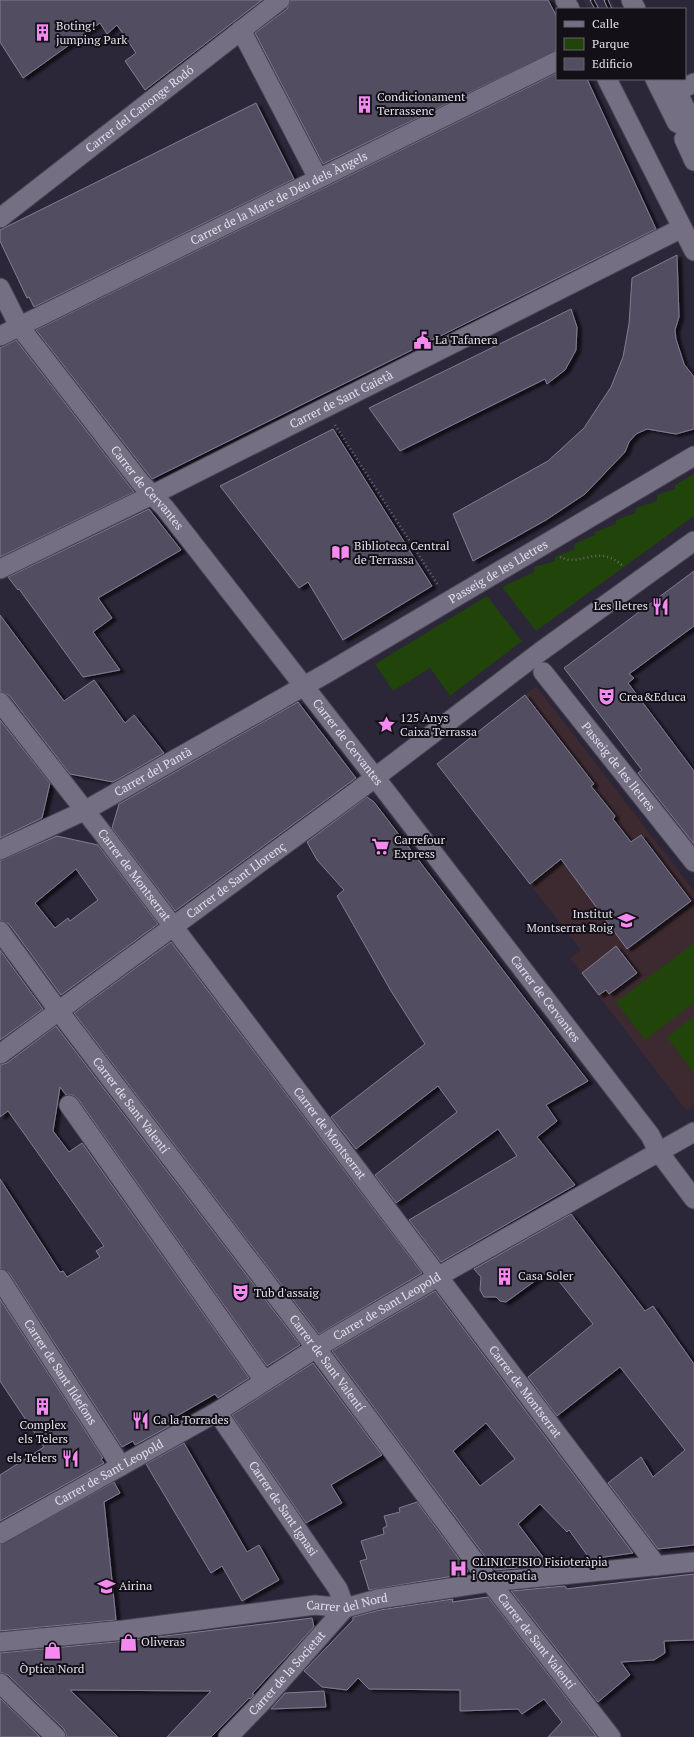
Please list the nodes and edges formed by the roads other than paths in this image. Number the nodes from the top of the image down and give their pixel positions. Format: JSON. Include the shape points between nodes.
{"nodes":[{"id":1,"x":280,"y":0,"type":"edge"},
{"id":2,"x":241,"y":30,"type":"junction"},
{"id":3,"x":556,"y":61,"type":"edge"},
{"id":4,"x":608,"y":80,"type":"edge"},
{"id":5,"x":615,"y":80,"type":"edge"},
{"id":6,"x":656,"y":80,"type":"edge"},
{"id":7,"x":681,"y":84,"type":"edge"},
{"id":8,"x":694,"y":126,"type":"edge"},
{"id":9,"x":694,"y":161,"type":"edge"},
{"id":10,"x":318,"y":178,"type":"junction"},
{"id":11,"x":0,"y":218,"type":"edge"},
{"id":12,"x":688,"y":231,"type":"edge"},
{"id":13,"x":694,"y":251,"type":"edge"},
{"id":14,"x":0,"y":288,"type":"edge"},
{"id":15,"x":19,"y":326,"type":"junction"},
{"id":16,"x":0,"y":336,"type":"edge"},
{"id":17,"x":694,"y":456,"type":"edge"},
{"id":18,"x":154,"y":494,"type":"junction"},
{"id":19,"x":694,"y":541,"type":"edge"},
{"id":20,"x":0,"y":569,"type":"edge"},
{"id":21,"x":543,"y":672,"type":"dead end"},
{"id":22,"x":303,"y":687,"type":"junction"},
{"id":23,"x":0,"y":702,"type":"edge"},
{"id":24,"x":375,"y":778,"type":"junction"},
{"id":25,"x":86,"y":810,"type":"junction"},
{"id":26,"x":0,"y":850,"type":"edge"},
{"id":27,"x":694,"y":862,"type":"edge"},
{"id":28,"x":173,"y":927,"type":"junction"},
{"id":29,"x":0,"y":931,"type":"edge"},
{"id":30,"x":58,"y":1010,"type":"junction"},
{"id":31,"x":0,"y":1054,"type":"edge"},
{"id":32,"x":69,"y":1105,"type":"dead end"},
{"id":33,"x":694,"y":1132,"type":"edge"},
{"id":34,"x":658,"y":1151,"type":"junction"},
{"id":35,"x":694,"y":1199,"type":"edge"},
{"id":36,"x":439,"y":1276,"type":"junction"},
{"id":37,"x":0,"y":1279,"type":"edge"},
{"id":38,"x":316,"y":1348,"type":"junction"},
{"id":39,"x":268,"y":1379,"type":"junction"},
{"id":40,"x":217,"y":1412,"type":"junction"},
{"id":41,"x":121,"y":1466,"type":"junction"},
{"id":42,"x":0,"y":1534,"type":"edge"},
{"id":43,"x":694,"y":1562,"type":"edge"},
{"id":44,"x":657,"y":1566,"type":"junction"},
{"id":45,"x":490,"y":1582,"type":"junction"},
{"id":46,"x":345,"y":1608,"type":"junction"},
{"id":47,"x":0,"y":1642,"type":"edge"},
{"id":48,"x":0,"y":1683,"type":"edge"},
{"id":49,"x":56,"y":1737,"type":"edge"},
{"id":50,"x":228,"y":1737,"type":"edge"},
{"id":51,"x":611,"y":1737,"type":"edge"}],
"edges":[{"from":1,"to":2,"type":"street","name":"Carrer del Canonge Rodó"},
{"from":2,"to":10,"type":"street"},
{"from":2,"to":11,"type":"street","name":"Carrer del Canonge Rodó"},
{"from":3,"to":10,"type":"street","name":"Carrer de la Mare de Déu dels Àngels"},
{"from":4,"to":12,"type":"street"},
{"from":5,"to":12,"type":"street"},
{"from":6,"to":9,"type":"street","via":[[677,123],[681,121],[688,137],[684,139]]},
{"from":7,"to":8,"type":"street"},
{"from":10,"to":15,"type":"street","name":"Carrer de la Mare de Déu dels Àngels"},
{"from":12,"to":13,"type":"street"},
{"from":12,"to":18,"type":"street","name":"Carrer de Sant Gaietà"},
{"from":14,"to":15,"type":"street","name":"Carrer de Cervantes"},
{"from":15,"to":16,"type":"street","name":"Carrer de la Mare de Déu dels Àngels"},
{"from":15,"to":18,"type":"street","name":"Carrer de Cervantes","via":[[141,482]]},
{"from":17,"to":22,"type":"street","name":"Passeig de les Lletres"},
{"from":18,"to":20,"type":"street","name":"Carrer de Sant Gaietà"},
{"from":18,"to":22,"type":"street","name":"Carrer de Cervantes"},
{"from":19,"to":24,"type":"street","via":[[540,652]]},
{"from":21,"to":27,"type":"street","name":"Passeig de les lletres"},
{"from":22,"to":24,"type":"street","name":"Carrer de Cervantes"},
{"from":22,"to":25,"type":"street","name":"Carrer del Pantà"},
{"from":23,"to":25,"type":"street","name":"Carrer de Montserrat"},
{"from":24,"to":28,"type":"street","name":"Carrer de Sant Llorenç"},
{"from":24,"to":34,"type":"street","name":"Carrer de Cervantes","via":[[650,1135]]},
{"from":25,"to":26,"type":"street","name":"Carrer del Pantà"},
{"from":25,"to":28,"type":"street","name":"Carrer de Montserrat"},
{"from":28,"to":30,"type":"street","name":"Carrer de Sant Llorenç"},
{"from":28,"to":36,"type":"street","name":"Carrer de Montserrat"},
{"from":29,"to":30,"type":"street","name":"Carrer de Sant Valentí"},
{"from":30,"to":31,"type":"street","name":"Carrer de Sant Llorenç"},
{"from":30,"to":38,"type":"street","name":"Carrer de Sant Valentí"},
{"from":32,"to":39,"type":"street","via":[[260,1375]]},
{"from":33,"to":34,"type":"street","name":"Carrer de Sant Leopold"},
{"from":34,"to":35,"type":"street","name":"Carrer de Cervantes"},
{"from":34,"to":36,"type":"street","name":"Carrer de Sant Leopold"},
{"from":36,"to":38,"type":"street","name":"Carrer de Sant Leopold"},
{"from":36,"to":44,"type":"street","name":"Carrer de Montserrat"},
{"from":37,"to":41,"type":"street","name":"Carrer de Sant Ildefons"},
{"from":38,"to":39,"type":"street","name":"Carrer de Sant Leopold"},
{"from":38,"to":45,"type":"street","name":"Carrer de Sant Valentí"},
{"from":39,"to":40,"type":"street","name":"Carrer de Sant Leopold"},
{"from":40,"to":41,"type":"street","name":"Carrer de Sant Leopold"},
{"from":40,"to":46,"type":"street","name":"Carrer de Sant Ignasi","via":[[338,1589]]},
{"from":41,"to":42,"type":"street","name":"Carrer de Sant Leopold"},
{"from":43,"to":44,"type":"street","name":"Carrer del Nord"},
{"from":44,"to":45,"type":"street","name":"Carrer del Nord"},
{"from":45,"to":46,"type":"street","name":"Carrer del Nord","via":[[378,1599]]},
{"from":45,"to":51,"type":"street","name":"Carrer de Sant Valentí"},
{"from":46,"to":47,"type":"street","name":"Carrer del Nord","via":[[315,1605],[124,1630]]},
{"from":46,"to":50,"type":"street","name":"Carrer de la Societat","via":[[261,1704]]},
{"from":48,"to":49,"type":"street"}]}
